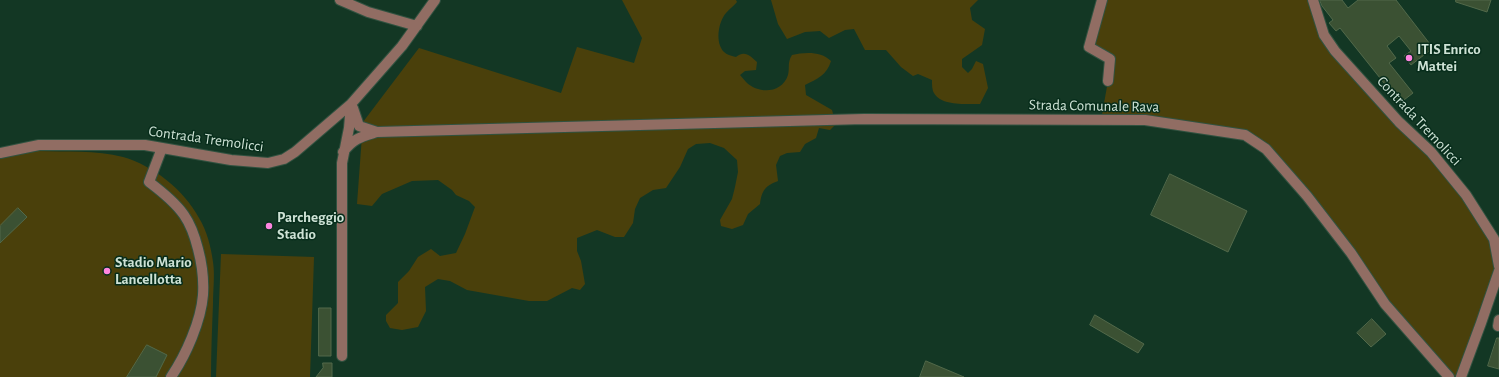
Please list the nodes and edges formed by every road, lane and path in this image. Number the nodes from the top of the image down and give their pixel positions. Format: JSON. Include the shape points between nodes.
{"nodes":[{"id":1,"x":340,"y":0,"type":"edge"},
{"id":2,"x":435,"y":0,"type":"edge"},
{"id":3,"x":1102,"y":0,"type":"edge"},
{"id":4,"x":1312,"y":0,"type":"edge"},
{"id":5,"x":417,"y":26,"type":"junction"},
{"id":6,"x":1108,"y":81,"type":"dead end"},
{"id":7,"x":351,"y":104,"type":"junction"},
{"id":8,"x":352,"y":128,"type":"junction"},
{"id":9,"x":377,"y":132,"type":"junction"},
{"id":10,"x":359,"y":137,"type":"junction"},
{"id":11,"x":162,"y":148,"type":"junction"},
{"id":12,"x":343,"y":152,"type":"junction"},
{"id":13,"x":0,"y":153,"type":"edge"},
{"id":14,"x":1499,"y":266,"type":"edge"},
{"id":15,"x":1499,"y":271,"type":"edge"},
{"id":16,"x":1499,"y":320,"type":"edge"},
{"id":17,"x":1499,"y":326,"type":"edge"},
{"id":18,"x":342,"y":356,"type":"dead end"},
{"id":19,"x":171,"y":377,"type":"edge"},
{"id":20,"x":1449,"y":377,"type":"edge"},
{"id":21,"x":1460,"y":377,"type":"edge"}],
"edges":[{"from":1,"to":5,"type":"street","via":[[368,12]]},
{"from":2,"to":5,"type":"street","name":"Contrada Tremolicci"},
{"from":3,"to":6,"type":"street","via":[[1089,47],[1110,59]]},
{"from":4,"to":14,"type":"street","name":"Contrada Tremolicci","via":[[1324,35],[1335,51],[1399,122],[1431,152],[1466,194],[1494,239]]},
{"from":5,"to":7,"type":"street","name":"Contrada Tremolicci"},
{"from":7,"to":8,"type":"street"},
{"from":7,"to":11,"type":"street","name":"Contrada Tremolicci","via":[[295,152],[284,159],[268,163],[231,160]]},
{"from":8,"to":9,"type":"street"},
{"from":8,"to":10,"type":"street","via":[[352,136]]},
{"from":8,"to":12,"type":"street"},
{"from":9,"to":10,"type":"street"},
{"from":9,"to":20,"type":"street","name":"Strada Comunale Rava","via":[[864,119],[1145,120],[1245,135],[1266,150],[1291,178],[1351,253],[1385,304]]},
{"from":10,"to":12,"type":"street"},
{"from":11,"to":13,"type":"street","name":"Contrada Tremolicci","via":[[39,145]]},
{"from":11,"to":19,"type":"street","via":[[149,182],[184,215],[193,231],[202,264],[201,309],[192,336]]},
{"from":12,"to":18,"type":"street"},
{"from":15,"to":21,"type":"street"},
{"from":16,"to":17,"type":"street"}]}
